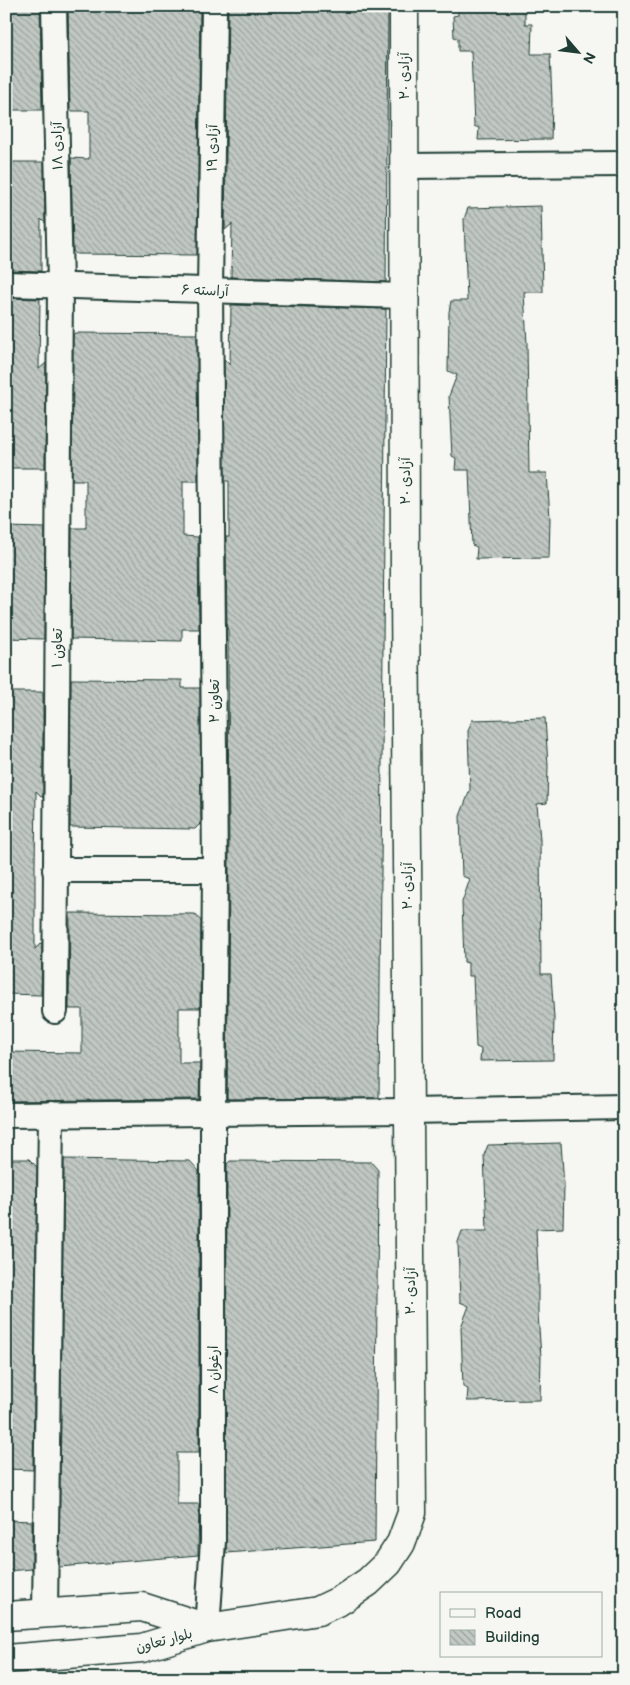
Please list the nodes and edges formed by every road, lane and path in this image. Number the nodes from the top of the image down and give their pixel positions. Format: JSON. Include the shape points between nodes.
{"nodes":[{"id":1,"x":54,"y":6,"type":"edge"},
{"id":2,"x":214,"y":6,"type":"edge"},
{"id":3,"x":404,"y":6,"type":"edge"},
{"id":4,"x":624,"y":164,"type":"edge"},
{"id":5,"x":404,"y":166,"type":"junction"},
{"id":6,"x":6,"y":284,"type":"edge"},
{"id":7,"x":60,"y":285,"type":"junction"},
{"id":8,"x":210,"y":290,"type":"junction"},
{"id":9,"x":404,"y":296,"type":"junction"},
{"id":10,"x":55,"y":870,"type":"junction"},
{"id":11,"x":215,"y":870,"type":"junction"},
{"id":12,"x":55,"y":1011,"type":"dead end"},
{"id":13,"x":624,"y":1107,"type":"edge"},
{"id":14,"x":409,"y":1111,"type":"junction"},
{"id":15,"x":212,"y":1112,"type":"junction"},
{"id":16,"x":6,"y":1114,"type":"edge"},
{"id":17,"x":51,"y":1114,"type":"junction"},
{"id":18,"x":45,"y":1614,"type":"junction"},
{"id":19,"x":6,"y":1616,"type":"edge"},
{"id":20,"x":207,"y":1628,"type":"junction"},
{"id":21,"x":6,"y":1659,"type":"edge"}],
"edges":[{"from":1,"to":7,"type":"street","name":"آزادی ۱۸"},
{"from":2,"to":8,"type":"street","name":"آزادی ۱۹"},
{"from":3,"to":5,"type":"street","name":"آزادی ۲۰"},
{"from":4,"to":5,"type":"street"},
{"from":5,"to":9,"type":"street","name":"آزادی ۲۰"},
{"from":6,"to":7,"type":"street","name":"آراسته ۶"},
{"from":7,"to":8,"type":"street","name":"آراسته ۶"},
{"from":7,"to":10,"type":"street","name":"تعاون ۱"},
{"from":8,"to":9,"type":"street","name":"آراسته ۶"},
{"from":8,"to":11,"type":"street","name":"تعاون ۲"},
{"from":9,"to":14,"type":"street","name":"آزادی ۲۰"},
{"from":10,"to":11,"type":"street"},
{"from":10,"to":12,"type":"street","name":"تعاون ۱"},
{"from":11,"to":15,"type":"street","name":"تعاون ۲"},
{"from":13,"to":14,"type":"street"},
{"from":14,"to":15,"type":"street"},
{"from":14,"to":20,"type":"street","name":"آزادی ۲۰","via":[[412,1512],[401,1543],[388,1563],[368,1582],[318,1611]]},
{"from":15,"to":17,"type":"street"},
{"from":15,"to":20,"type":"street","name":"ارغوان ۸","via":[[213,1541]]},
{"from":16,"to":17,"type":"street"},
{"from":17,"to":18,"type":"street"},
{"from":18,"to":19,"type":"street","name":"بلوار تعاون"},
{"from":18,"to":20,"type":"street","name":"بلوار تعاون","via":[[142,1607]]},
{"from":20,"to":21,"type":"street","name":"بلوار تعاون","via":[[142,1648]]}]}
